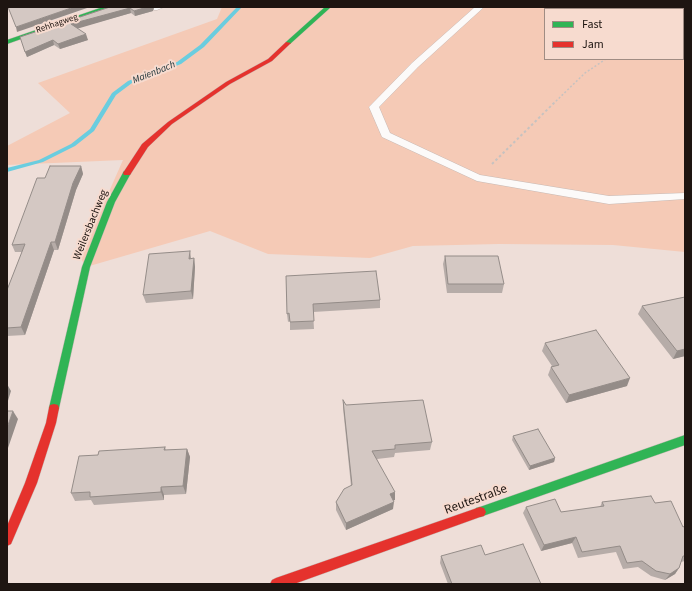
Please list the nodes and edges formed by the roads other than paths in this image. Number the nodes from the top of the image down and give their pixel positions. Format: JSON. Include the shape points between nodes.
{"nodes":[{"id":1,"x":108,"y":7,"type":"edge"},
{"id":2,"x":328,"y":7,"type":"edge"},
{"id":3,"x":480,"y":7,"type":"edge"},
{"id":4,"x":7,"y":42,"type":"edge"},
{"id":5,"x":685,"y":196,"type":"edge"},
{"id":6,"x":685,"y":440,"type":"edge"},
{"id":7,"x":7,"y":540,"type":"edge"},
{"id":8,"x":276,"y":584,"type":"edge"}],
"edges":[{"from":1,"to":4,"type":"street","name":"Rehhagweg"},
{"from":2,"to":7,"type":"street","name":"Weilersbachweg","via":[[270,60],[228,83],[170,122],[145,146],[128,170],[111,202],[86,267],[51,423],[31,483]]},
{"from":3,"to":5,"type":"lane","via":[[415,65],[374,107],[386,136],[477,178],[609,200]]},
{"from":6,"to":8,"type":"street","name":"Reutestraße"}]}
